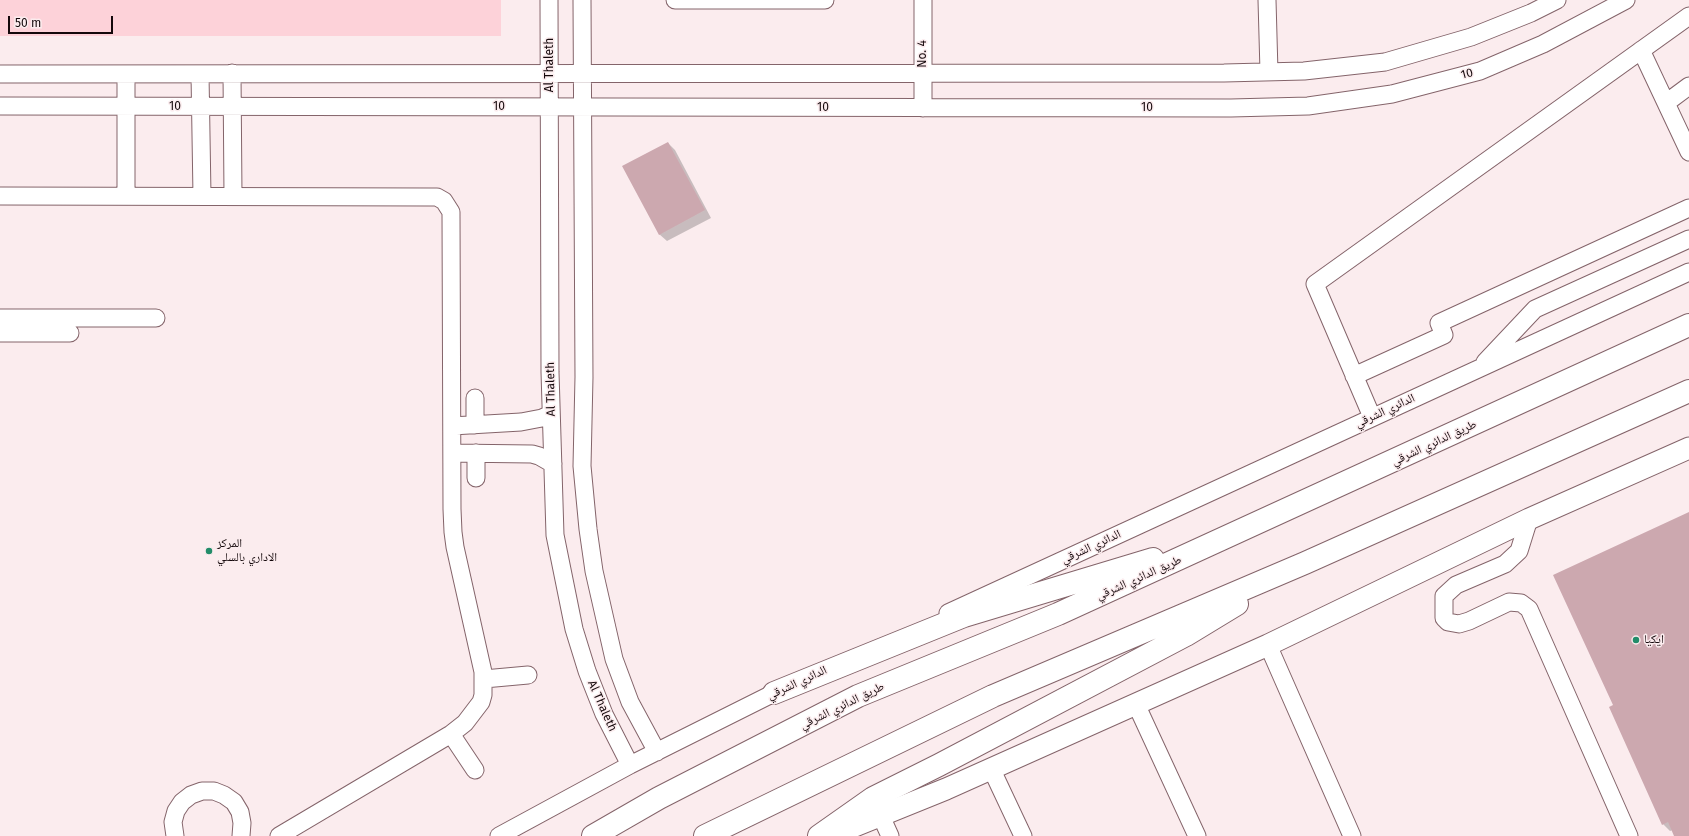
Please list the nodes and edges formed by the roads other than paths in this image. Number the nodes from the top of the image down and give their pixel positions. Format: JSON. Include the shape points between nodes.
{"nodes":[{"id":1,"x":549,"y":0,"type":"edge"},
{"id":2,"x":582,"y":0,"type":"edge"},
{"id":3,"x":675,"y":0,"type":"edge"},
{"id":4,"x":825,"y":0,"type":"edge"},
{"id":5,"x":923,"y":0,"type":"edge"},
{"id":6,"x":1268,"y":0,"type":"edge"},
{"id":7,"x":1557,"y":0,"type":"edge"},
{"id":8,"x":1626,"y":0,"type":"edge"},
{"id":9,"x":1689,"y":16,"type":"edge"},
{"id":10,"x":1641,"y":50,"type":"junction"},
{"id":11,"x":1269,"y":72,"type":"junction"},
{"id":12,"x":232,"y":73,"type":"junction"},
{"id":13,"x":550,"y":73,"type":"junction"},
{"id":14,"x":584,"y":73,"type":"junction"},
{"id":15,"x":923,"y":73,"type":"junction"},
{"id":16,"x":0,"y":74,"type":"edge"},
{"id":17,"x":126,"y":74,"type":"junction"},
{"id":18,"x":200,"y":74,"type":"junction"},
{"id":19,"x":1689,"y":86,"type":"edge"},
{"id":20,"x":1666,"y":103,"type":"junction"},
{"id":21,"x":0,"y":106,"type":"edge"},
{"id":22,"x":126,"y":107,"type":"junction"},
{"id":23,"x":200,"y":107,"type":"junction"},
{"id":24,"x":233,"y":107,"type":"junction"},
{"id":25,"x":550,"y":107,"type":"junction"},
{"id":26,"x":584,"y":107,"type":"junction"},
{"id":27,"x":923,"y":108,"type":"junction"},
{"id":28,"x":1689,"y":152,"type":"edge"},
{"id":29,"x":0,"y":196,"type":"edge"},
{"id":30,"x":126,"y":196,"type":"junction"},
{"id":31,"x":202,"y":196,"type":"junction"},
{"id":32,"x":233,"y":196,"type":"junction"},
{"id":33,"x":1689,"y":208,"type":"edge"},
{"id":34,"x":1689,"y":240,"type":"edge"},
{"id":35,"x":1689,"y":272,"type":"edge"},
{"id":36,"x":0,"y":318,"type":"edge"},
{"id":37,"x":156,"y":318,"type":"dead end"},
{"id":38,"x":1689,"y":325,"type":"edge"},
{"id":39,"x":0,"y":333,"type":"edge"},
{"id":40,"x":70,"y":333,"type":"dead end"},
{"id":41,"x":1480,"y":368,"type":"junction"},
{"id":42,"x":1354,"y":376,"type":"junction"},
{"id":43,"x":1689,"y":391,"type":"edge"},
{"id":44,"x":475,"y":398,"type":"dead end"},
{"id":45,"x":552,"y":414,"type":"junction"},
{"id":46,"x":1372,"y":417,"type":"junction"},
{"id":47,"x":475,"y":425,"type":"junction"},
{"id":48,"x":452,"y":426,"type":"junction"},
{"id":49,"x":1689,"y":448,"type":"edge"},
{"id":50,"x":452,"y":453,"type":"junction"},
{"id":51,"x":476,"y":453,"type":"junction"},
{"id":52,"x":553,"y":464,"type":"junction"},
{"id":53,"x":476,"y":478,"type":"dead end"},
{"id":54,"x":1529,"y":519,"type":"junction"},
{"id":55,"x":1238,"y":533,"type":"junction"},
{"id":56,"x":1305,"y":563,"type":"junction"},
{"id":57,"x":1268,"y":644,"type":"junction"},
{"id":58,"x":528,"y":675,"type":"dead end"},
{"id":59,"x":484,"y":679,"type":"junction"},
{"id":60,"x":774,"y":693,"type":"junction"},
{"id":61,"x":1136,"y":704,"type":"junction"},
{"id":62,"x":451,"y":734,"type":"junction"},
{"id":63,"x":657,"y":752,"type":"junction"},
{"id":64,"x":630,"y":765,"type":"junction"},
{"id":65,"x":991,"y":768,"type":"junction"},
{"id":66,"x":475,"y":770,"type":"dead end"},
{"id":67,"x":877,"y":807,"type":"junction"},
{"id":68,"x":859,"y":824,"type":"edge"},
{"id":69,"x":175,"y":836,"type":"edge"},
{"id":70,"x":241,"y":836,"type":"edge"},
{"id":71,"x":279,"y":836,"type":"edge"},
{"id":72,"x":499,"y":836,"type":"edge"},
{"id":73,"x":593,"y":836,"type":"edge"},
{"id":74,"x":705,"y":836,"type":"edge"},
{"id":75,"x":819,"y":836,"type":"edge"},
{"id":76,"x":830,"y":836,"type":"edge"},
{"id":77,"x":890,"y":836,"type":"edge"},
{"id":78,"x":1023,"y":836,"type":"edge"},
{"id":79,"x":1197,"y":836,"type":"edge"},
{"id":80,"x":1352,"y":836,"type":"edge"},
{"id":81,"x":1629,"y":836,"type":"edge"}],
"edges":[{"from":1,"to":13,"type":"street","name":"Al Thaleth"},
{"from":2,"to":14,"type":"street"},
{"from":3,"to":4,"type":"street"},
{"from":5,"to":15,"type":"street","name":"No. 4"},
{"from":6,"to":11,"type":"street"},
{"from":7,"to":11,"type":"street","via":[[1470,37],[1385,62],[1304,71]]},
{"from":8,"to":27,"type":"street","name":"10","via":[[1543,44],[1480,71],[1392,94],[1308,106]]},
{"from":9,"to":10,"type":"street"},
{"from":10,"to":20,"type":"street"},
{"from":10,"to":42,"type":"street","via":[[1315,284]]},
{"from":11,"to":15,"type":"street"},
{"from":12,"to":13,"type":"street"},
{"from":12,"to":18,"type":"street"},
{"from":12,"to":24,"type":"street"},
{"from":13,"to":14,"type":"street"},
{"from":13,"to":25,"type":"street","name":"Al Thaleth"},
{"from":14,"to":15,"type":"street"},
{"from":14,"to":26,"type":"street"},
{"from":15,"to":27,"type":"street","name":"No. 4"},
{"from":16,"to":17,"type":"street"},
{"from":17,"to":18,"type":"street"},
{"from":17,"to":22,"type":"street"},
{"from":18,"to":23,"type":"street"},
{"from":19,"to":20,"type":"street"},
{"from":20,"to":28,"type":"street"},
{"from":21,"to":22,"type":"street","name":"10"},
{"from":22,"to":23,"type":"street","name":"10"},
{"from":22,"to":30,"type":"street"},
{"from":23,"to":24,"type":"street","name":"10"},
{"from":23,"to":31,"type":"street"},
{"from":24,"to":25,"type":"street","name":"10"},
{"from":24,"to":32,"type":"street"},
{"from":25,"to":26,"type":"street","name":"10"},
{"from":25,"to":45,"type":"street","name":"Al Thaleth"},
{"from":26,"to":27,"type":"street","name":"10"},
{"from":26,"to":63,"type":"street","via":[[582,466],[588,529],[594,571],[614,659],[630,702]]},
{"from":29,"to":30,"type":"street"},
{"from":30,"to":31,"type":"street"},
{"from":31,"to":32,"type":"street"},
{"from":32,"to":48,"type":"street","via":[[437,197],[447,204],[451,212]]},
{"from":33,"to":42,"type":"street","via":[[1439,324],[1444,335]]},
{"from":34,"to":41,"type":"street","via":[[1535,309]]},
{"from":35,"to":41,"type":"street","name":"الدائري الشرقي"},
{"from":36,"to":37,"type":"street"},
{"from":38,"to":55,"type":"highway","name":"طريق الدائري الشرقي"},
{"from":39,"to":40,"type":"street"},
{"from":41,"to":46,"type":"street","name":"الدائري الشرقي"},
{"from":42,"to":46,"type":"street"},
{"from":43,"to":56,"type":"highway"},
{"from":44,"to":47,"type":"street"},
{"from":45,"to":47,"type":"street","via":[[527,421]]},
{"from":45,"to":52,"type":"street","name":"Al Thaleth"},
{"from":46,"to":60,"type":"street","name":"الدائري الشرقي"},
{"from":47,"to":48,"type":"street"},
{"from":48,"to":50,"type":"street"},
{"from":49,"to":54,"type":"main road"},
{"from":50,"to":51,"type":"street"},
{"from":50,"to":59,"type":"street","via":[[455,546]]},
{"from":51,"to":52,"type":"street","via":[[532,454]]},
{"from":51,"to":53,"type":"street"},
{"from":52,"to":64,"type":"street","name":"Al Thaleth","via":[[555,535],[574,629],[604,714]]},
{"from":54,"to":57,"type":"main road"},
{"from":54,"to":81,"type":"street","via":[[1519,551],[1505,564],[1456,585],[1444,596],[1444,618],[1448,622],[1458,624],[1508,602],[1522,603],[1529,609]]},
{"from":55,"to":60,"type":"highway","via":[[964,616]]},
{"from":55,"to":73,"type":"highway","name":"طريق الدائري الشرقي","via":[[1058,614],[858,696],[659,798]]},
{"from":56,"to":67,"type":"highway","via":[[1186,635],[939,765]]},
{"from":56,"to":74,"type":"highway","via":[[993,696]]},
{"from":57,"to":61,"type":"main road"},
{"from":57,"to":80,"type":"street"},
{"from":58,"to":59,"type":"street"},
{"from":59,"to":62,"type":"street","via":[[481,702],[465,723]]},
{"from":60,"to":63,"type":"street","name":"الدائري الشرقي"},
{"from":61,"to":65,"type":"main road"},
{"from":61,"to":79,"type":"street"},
{"from":62,"to":66,"type":"street"},
{"from":62,"to":71,"type":"street"},
{"from":63,"to":64,"type":"street","name":"الدائري الشرقي"},
{"from":64,"to":72,"type":"street","name":"الدائري الشرقي"},
{"from":65,"to":67,"type":"main road","via":[[946,789]]},
{"from":65,"to":78,"type":"street"},
{"from":67,"to":68,"type":"highway"},
{"from":67,"to":77,"type":"street"},
{"from":68,"to":75,"type":"highway"},
{"from":68,"to":76,"type":"main road"},
{"from":69,"to":70,"type":"street","via":[[173,822],[182,802],[191,794],[214,791],[234,802],[240,812]]}]}
